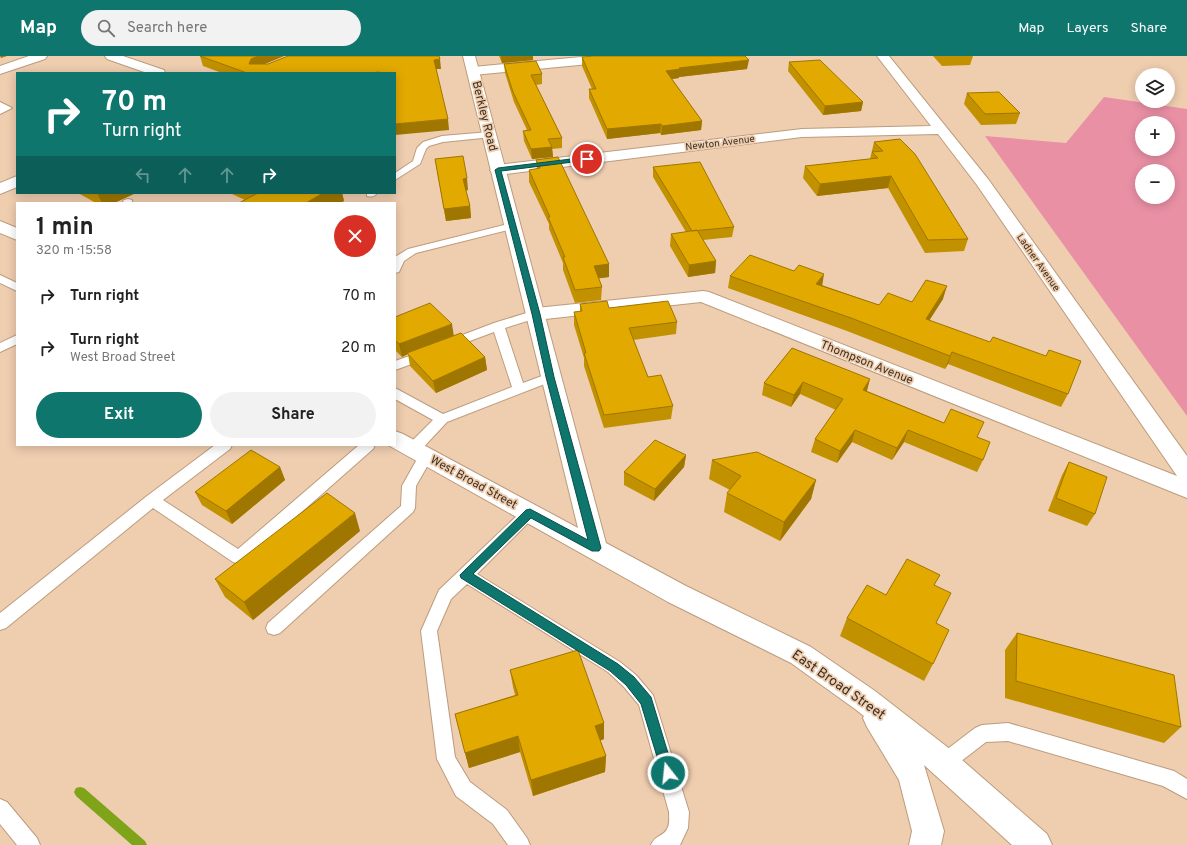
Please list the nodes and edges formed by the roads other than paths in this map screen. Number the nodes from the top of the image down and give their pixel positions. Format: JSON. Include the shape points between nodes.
{"nodes":[{"id":1,"x":41,"y":56,"type":"edge"},
{"id":2,"x":111,"y":56,"type":"edge"},
{"id":3,"x":631,"y":56,"type":"edge"},
{"id":4,"x":883,"y":56,"type":"edge"},
{"id":5,"x":471,"y":63,"type":"edge"},
{"id":6,"x":0,"y":70,"type":"edge"},
{"id":7,"x":156,"y":72,"type":"edge"},
{"id":8,"x":2,"y":108,"type":"edge"},
{"id":9,"x":16,"y":112,"type":"edge"},
{"id":10,"x":943,"y":130,"type":"junction"},
{"id":11,"x":489,"y":135,"type":"junction"},
{"id":12,"x":498,"y":170,"type":"junction"},
{"id":13,"x":396,"y":176,"type":"edge"},
{"id":14,"x":16,"y":181,"type":"edge"},
{"id":15,"x":0,"y":189,"type":"edge"},
{"id":16,"x":0,"y":226,"type":"edge"},
{"id":17,"x":512,"y":226,"type":"junction"},
{"id":18,"x":16,"y":234,"type":"edge"},
{"id":19,"x":396,"y":267,"type":"edge"},
{"id":20,"x":0,"y":278,"type":"edge"},
{"id":21,"x":16,"y":287,"type":"edge"},
{"id":22,"x":536,"y":314,"type":"junction"},
{"id":23,"x":498,"y":326,"type":"junction"},
{"id":24,"x":16,"y":340,"type":"edge"},
{"id":25,"x":0,"y":348,"type":"edge"},
{"id":26,"x":396,"y":366,"type":"edge"},
{"id":27,"x":550,"y":377,"type":"junction"},
{"id":28,"x":520,"y":390,"type":"junction"},
{"id":29,"x":396,"y":393,"type":"edge"},
{"id":30,"x":442,"y":419,"type":"junction"},
{"id":31,"x":224,"y":446,"type":"edge"},
{"id":32,"x":367,"y":446,"type":"edge"},
{"id":33,"x":411,"y":448,"type":"edge"},
{"id":34,"x":1187,"y":473,"type":"edge"},
{"id":35,"x":1187,"y":489,"type":"edge"},
{"id":36,"x":152,"y":500,"type":"junction"},
{"id":37,"x":530,"y":512,"type":"junction"},
{"id":38,"x":596,"y":548,"type":"junction"},
{"id":39,"x":465,"y":575,"type":"junction"},
{"id":40,"x":0,"y":623,"type":"edge"},
{"id":41,"x":274,"y":628,"type":"dead end"},
{"id":42,"x":865,"y":700,"type":"junction"},
{"id":43,"x":944,"y":763,"type":"junction"},
{"id":44,"x":1187,"y":789,"type":"edge"},
{"id":45,"x":0,"y":809,"type":"edge"},
{"id":46,"x":30,"y":845,"type":"edge"},
{"id":47,"x":520,"y":845,"type":"edge"},
{"id":48,"x":661,"y":845,"type":"edge"},
{"id":49,"x":925,"y":845,"type":"edge"},
{"id":50,"x":1036,"y":845,"type":"edge"}],
"edges":[{"from":1,"to":6,"type":"street"},
{"from":2,"to":7,"type":"street"},
{"from":3,"to":5,"type":"street"},
{"from":4,"to":10,"type":"street","name":"Ladner Avenue"},
{"from":5,"to":11,"type":"street","name":"Berkley Road"},
{"from":8,"to":9,"type":"lane"},
{"from":10,"to":12,"type":"street","name":"Newton Avenue","via":[[802,133]]},
{"from":10,"to":34,"type":"street","name":"Ladner Avenue","via":[[983,182]]},
{"from":11,"to":12,"type":"street","name":"Berkley Road"},
{"from":11,"to":13,"type":"lane","via":[[442,139],[426,144],[416,162]]},
{"from":12,"to":17,"type":"street","name":"Berkley Road"},
{"from":14,"to":15,"type":"street"},
{"from":16,"to":18,"type":"street"},
{"from":17,"to":19,"type":"lane","via":[[412,251],[399,259]]},
{"from":17,"to":22,"type":"street","name":"Berkley Road"},
{"from":20,"to":21,"type":"lane"},
{"from":22,"to":23,"type":"lane"},
{"from":22,"to":27,"type":"street","name":"Berkley Road"},
{"from":22,"to":35,"type":"street","name":"Thompson Avenue","via":[[703,296]]},
{"from":23,"to":26,"type":"lane"},
{"from":23,"to":28,"type":"lane"},
{"from":24,"to":25,"type":"lane"},
{"from":27,"to":28,"type":"lane"},
{"from":27,"to":38,"type":"street","name":"Berkley Road"},
{"from":28,"to":30,"type":"lane"},
{"from":29,"to":30,"type":"lane"},
{"from":30,"to":33,"type":"lane"},
{"from":31,"to":36,"type":"lane"},
{"from":32,"to":36,"type":"lane","via":[[239,558]]},
{"from":33,"to":37,"type":"street","name":"West Broad Street"},
{"from":33,"to":41,"type":"lane","via":[[408,508]]},
{"from":36,"to":40,"type":"lane"},
{"from":37,"to":38,"type":"street","name":"West Broad Street"},
{"from":37,"to":39,"type":"lane"},
{"from":38,"to":42,"type":"street","name":"East Broad Street","via":[[678,594],[801,655]]},
{"from":39,"to":47,"type":"lane","via":[[445,595],[429,631],[446,759],[463,789],[500,817]]},
{"from":39,"to":48,"type":"lane","via":[[614,667],[630,681],[646,701],[679,812],[679,829],[671,841]]},
{"from":42,"to":43,"type":"street","name":"East Broad Street"},
{"from":42,"to":49,"type":"street","via":[[913,774],[928,831]]},
{"from":43,"to":44,"type":"lane","via":[[982,734],[1008,732],[1166,778]]},
{"from":43,"to":50,"type":"street","name":"East Broad Street"},
{"from":45,"to":46,"type":"lane"}]}
